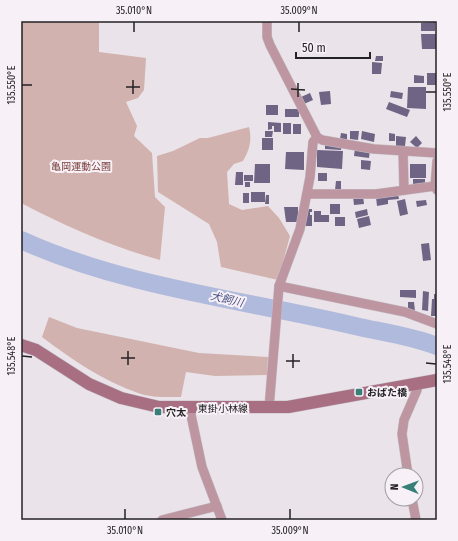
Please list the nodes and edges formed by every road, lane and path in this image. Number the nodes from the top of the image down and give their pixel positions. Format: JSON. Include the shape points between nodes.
{"nodes":[{"id":1,"x":267,"y":21,"type":"edge"},
{"id":2,"x":317,"y":137,"type":"junction"},
{"id":3,"x":403,"y":152,"type":"junction"},
{"id":4,"x":437,"y":153,"type":"edge"},
{"id":5,"x":437,"y":161,"type":"edge"},
{"id":6,"x":436,"y":188,"type":"edge"},
{"id":7,"x":404,"y":190,"type":"junction"},
{"id":8,"x":307,"y":194,"type":"junction"},
{"id":9,"x":279,"y":290,"type":"junction"},
{"id":10,"x":437,"y":324,"type":"edge"},
{"id":11,"x":21,"y":345,"type":"edge"},
{"id":12,"x":427,"y":382,"type":"edge"},
{"id":13,"x":191,"y":408,"type":"junction"},
{"id":14,"x":269,"y":408,"type":"junction"},
{"id":15,"x":407,"y":467,"type":"edge"},
{"id":16,"x":216,"y":506,"type":"junction"},
{"id":17,"x":414,"y":507,"type":"edge"},
{"id":18,"x":162,"y":520,"type":"edge"},
{"id":19,"x":222,"y":520,"type":"edge"},
{"id":20,"x":416,"y":520,"type":"edge"}],
"edges":[{"from":1,"to":2,"type":"street","via":[[270,45]]},
{"from":2,"to":3,"type":"street","via":[[322,140]]},
{"from":2,"to":8,"type":"street","via":[[313,142]]},
{"from":3,"to":4,"type":"street"},
{"from":3,"to":7,"type":"street"},
{"from":5,"to":6,"type":"street"},
{"from":6,"to":7,"type":"street"},
{"from":7,"to":8,"type":"street","via":[[376,194]]},
{"from":8,"to":9,"type":"street","via":[[300,229]]},
{"from":9,"to":10,"type":"street","via":[[405,312]]},
{"from":9,"to":14,"type":"street"},
{"from":11,"to":13,"type":"main road","name":"東掛小林線","via":[[36,350],[89,384],[121,398],[159,407]]},
{"from":12,"to":14,"type":"main road","name":"東掛小林線","via":[[300,406]]},
{"from":12,"to":15,"type":"street","via":[[417,390],[404,420],[402,434]]},
{"from":13,"to":14,"type":"main road","name":"東掛小林線"},
{"from":13,"to":16,"type":"street","via":[[190,415],[202,467]]},
{"from":16,"to":18,"type":"street"},
{"from":16,"to":19,"type":"street"},
{"from":17,"to":20,"type":"street"}]}
